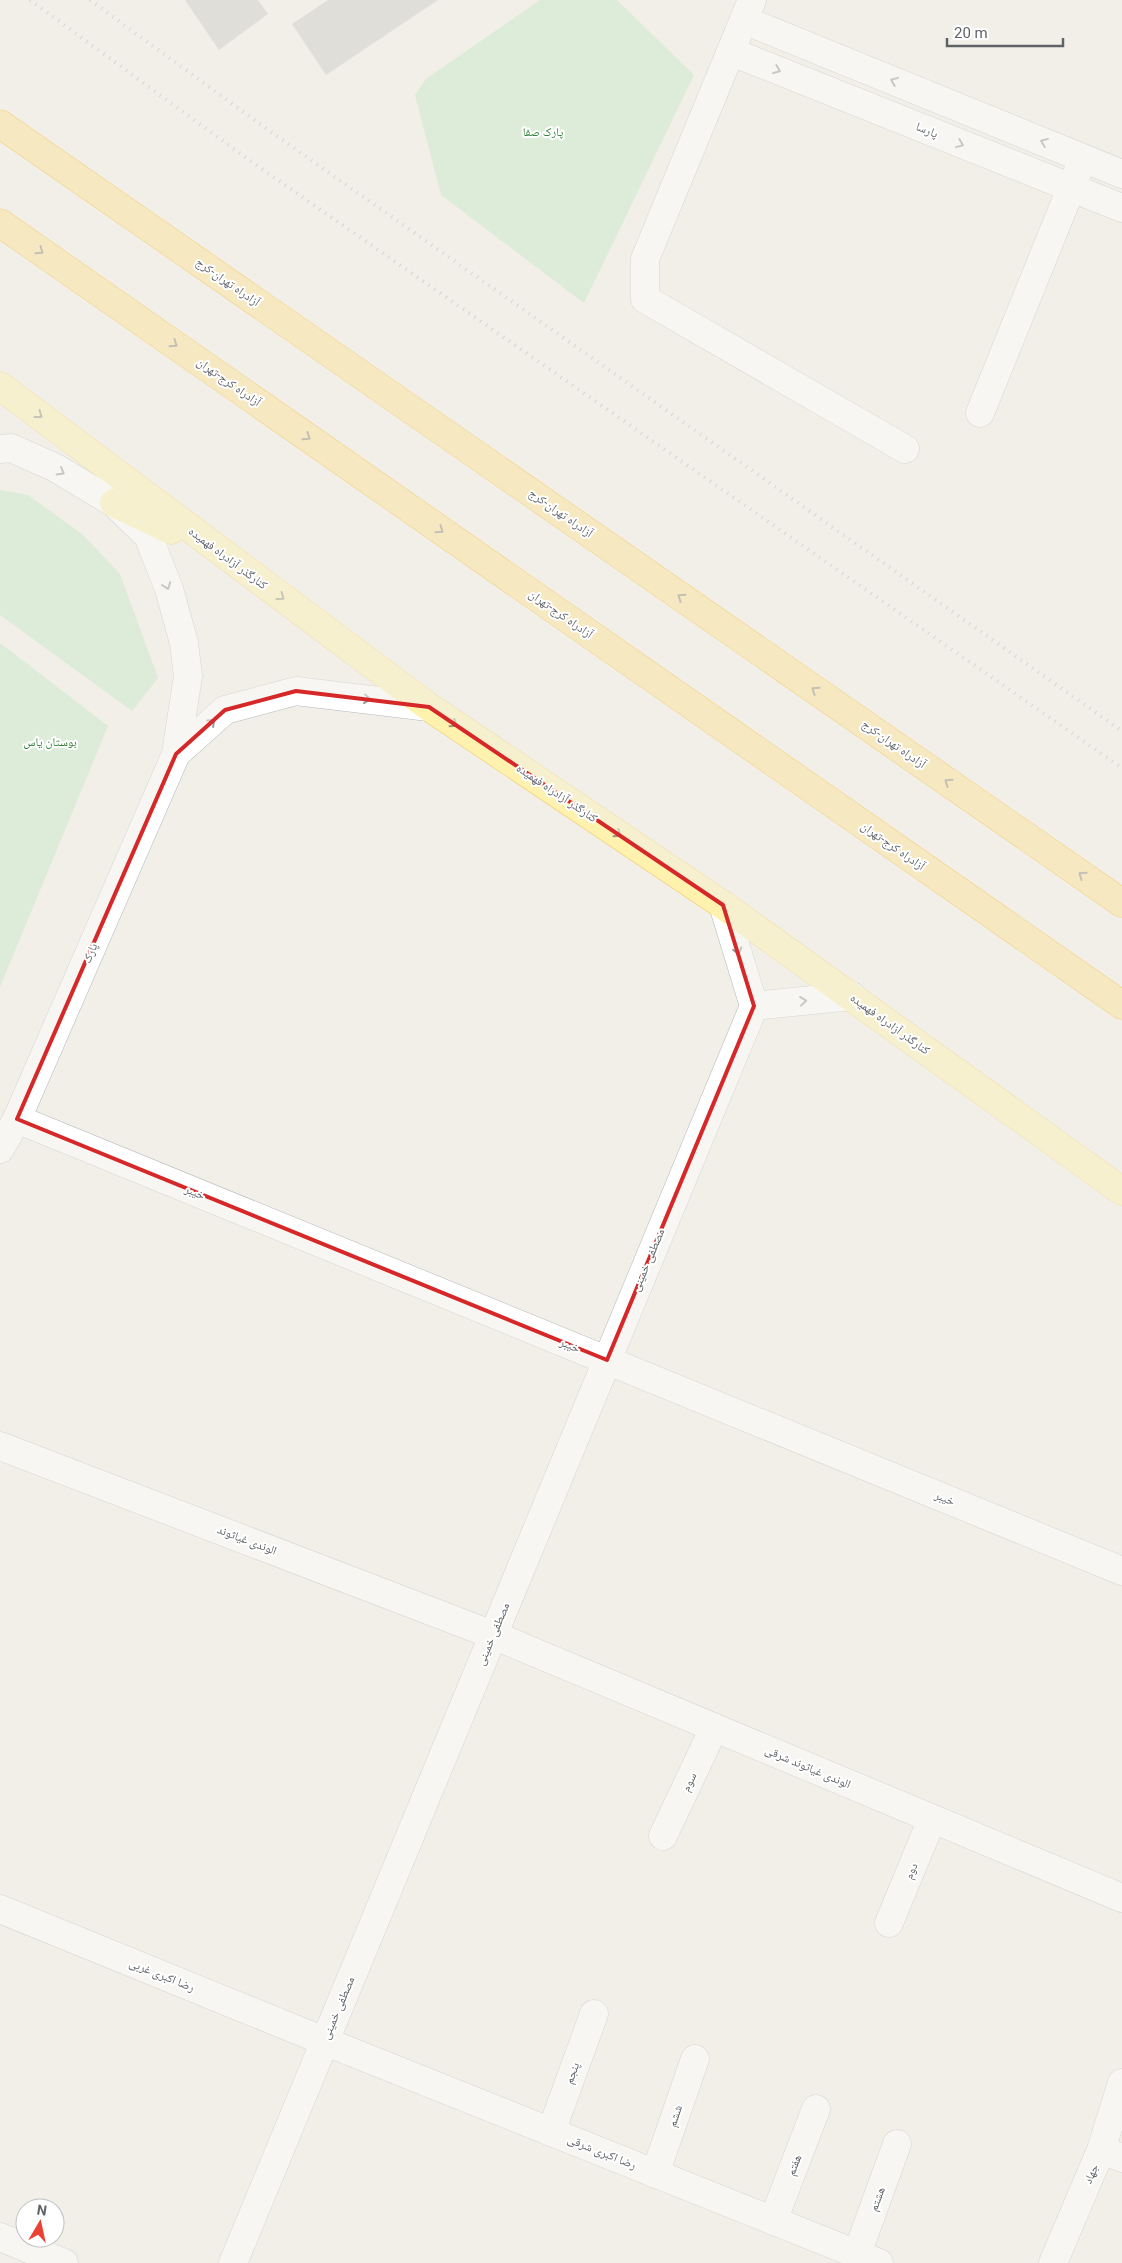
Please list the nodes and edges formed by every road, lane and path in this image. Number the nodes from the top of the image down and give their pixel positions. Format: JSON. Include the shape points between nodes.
{"nodes":[{"id":1,"x":748,"y":10,"type":"edge"},
{"id":2,"x":732,"y":52,"type":"junction"},
{"id":3,"x":0,"y":124,"type":"edge"},
{"id":4,"x":1083,"y":158,"type":"junction"},
{"id":5,"x":1122,"y":174,"type":"edge"},
{"id":6,"x":1072,"y":188,"type":"junction"},
{"id":7,"x":1122,"y":208,"type":"edge"},
{"id":8,"x":0,"y":223,"type":"edge"},
{"id":9,"x":0,"y":386,"type":"edge"},
{"id":10,"x":980,"y":413,"type":"dead end"},
{"id":11,"x":0,"y":449,"type":"edge"},
{"id":12,"x":905,"y":449,"type":"dead end"},
{"id":13,"x":114,"y":502,"type":"junction"},
{"id":14,"x":223,"y":555,"type":"junction"},
{"id":15,"x":429,"y":707,"type":"junction"},
{"id":16,"x":176,"y":754,"type":"junction"},
{"id":17,"x":1122,"y":903,"type":"edge"},
{"id":18,"x":723,"y":905,"type":"junction"},
{"id":19,"x":852,"y":996,"type":"junction"},
{"id":20,"x":754,"y":1006,"type":"junction"},
{"id":21,"x":1122,"y":1006,"type":"edge"},
{"id":22,"x":17,"y":1119,"type":"junction"},
{"id":23,"x":0,"y":1149,"type":"edge"},
{"id":24,"x":1122,"y":1191,"type":"edge"},
{"id":25,"x":607,"y":1360,"type":"junction"},
{"id":26,"x":0,"y":1446,"type":"edge"},
{"id":27,"x":1122,"y":1571,"type":"edge"},
{"id":28,"x":493,"y":1635,"type":"junction"},
{"id":29,"x":714,"y":1728,"type":"junction"},
{"id":30,"x":932,"y":1819,"type":"junction"},
{"id":31,"x":664,"y":1836,"type":"dead end"},
{"id":32,"x":1122,"y":1898,"type":"edge"},
{"id":33,"x":0,"y":1909,"type":"edge"},
{"id":34,"x":889,"y":1923,"type":"dead end"},
{"id":35,"x":594,"y":2014,"type":"dead end"},
{"id":36,"x":324,"y":2041,"type":"junction"},
{"id":37,"x":694,"y":2059,"type":"dead end"},
{"id":38,"x":1122,"y":2083,"type":"edge"},
{"id":39,"x":816,"y":2109,"type":"dead end"},
{"id":40,"x":551,"y":2132,"type":"junction"},
{"id":41,"x":897,"y":2144,"type":"dead end"},
{"id":42,"x":1111,"y":2154,"type":"edge"},
{"id":43,"x":655,"y":2174,"type":"junction"},
{"id":44,"x":773,"y":2221,"type":"junction"},
{"id":45,"x":0,"y":2237,"type":"edge"},
{"id":46,"x":868,"y":2259,"type":"edge"},
{"id":47,"x":57,"y":2262,"type":"edge"},
{"id":48,"x":232,"y":2263,"type":"edge"},
{"id":49,"x":1053,"y":2263,"type":"edge"}],
"edges":[{"from":1,"to":2,"type":"street"},
{"from":4,"to":1,"type":"street","one_way":true},
{"from":2,"to":6,"type":"street","name":"پارسا","one_way":true},
{"from":2,"to":12,"type":"street","via":[[645,259],[645,299]]},
{"from":17,"to":3,"type":"highway","name":"آزادراه تهران-کرج","one_way":true},
{"from":4,"to":5,"type":"street"},
{"from":4,"to":6,"type":"street"},
{"from":6,"to":7,"type":"street","name":"پارسا"},
{"from":6,"to":10,"type":"street"},
{"from":8,"to":21,"type":"highway","name":"آزادراه کرج-تهران","one_way":true},
{"from":9,"to":14,"type":"main road","name":"کنارگذر آزادراه فهمیده","one_way":true},
{"from":11,"to":13,"type":"street","one_way":true,"via":[[11,448],[54,467]]},
{"from":13,"to":14,"type":"main road"},
{"from":13,"to":16,"type":"street","one_way":true,"via":[[148,536],[169,589],[184,643],[188,676]]},
{"from":14,"to":15,"type":"main road","name":"کنارگذر آزادراه فهمیده","one_way":true},
{"from":16,"to":15,"type":"street","one_way":true,"via":[[225,710],[296,691]]},
{"from":15,"to":18,"type":"main road","name":"کنارگذر آزادراه فهمیده","one_way":true},
{"from":16,"to":22,"type":"street","name":"پارک"},
{"from":18,"to":19,"type":"main road","name":"کنارگذر آزادراه فهمیده"},
{"from":18,"to":20,"type":"street","one_way":true},
{"from":20,"to":19,"type":"street","one_way":true},
{"from":19,"to":24,"type":"main road","name":"کنارگذر آزادراه فهمیده"},
{"from":20,"to":25,"type":"street","name":"مصطفی خمینی"},
{"from":22,"to":23,"type":"street","name":"پارک"},
{"from":22,"to":25,"type":"street","name":"خیبر"},
{"from":25,"to":27,"type":"street","name":"خیبر"},
{"from":25,"to":28,"type":"street","name":"مصطفی خمینی"},
{"from":26,"to":28,"type":"street","name":"الوندی غیاثوند"},
{"from":28,"to":29,"type":"street","name":"الوندی غیاثوند شرقی"},
{"from":28,"to":36,"type":"street","name":"مصطفی خمینی"},
{"from":29,"to":30,"type":"street","name":"الوندی غیاثوند شرقی"},
{"from":29,"to":31,"type":"street","name":"سوم"},
{"from":30,"to":32,"type":"street","name":"الوندی غیاثوند شرقی"},
{"from":30,"to":34,"type":"street","name":"دوم"},
{"from":33,"to":36,"type":"street","name":"رضا اکبری غربی"},
{"from":35,"to":40,"type":"street","name":"پنجم"},
{"from":36,"to":40,"type":"street","name":"رضا اکبری شرقی"},
{"from":36,"to":48,"type":"street","name":"مصطفی خمینی"},
{"from":37,"to":43,"type":"street","name":"ششم"},
{"from":38,"to":42,"type":"street","name":"جهاد"},
{"from":39,"to":44,"type":"street","name":"هفتم"},
{"from":40,"to":43,"type":"street","name":"رضا اکبری شرقی"},
{"from":41,"to":46,"type":"street","name":"هشتم"},
{"from":42,"to":49,"type":"street","name":"جهاد"},
{"from":43,"to":44,"type":"street","name":"رضا اکبری شرقی"},
{"from":44,"to":46,"type":"street","name":"رضا اکبری شرقی"},
{"from":45,"to":47,"type":"street"}]}
